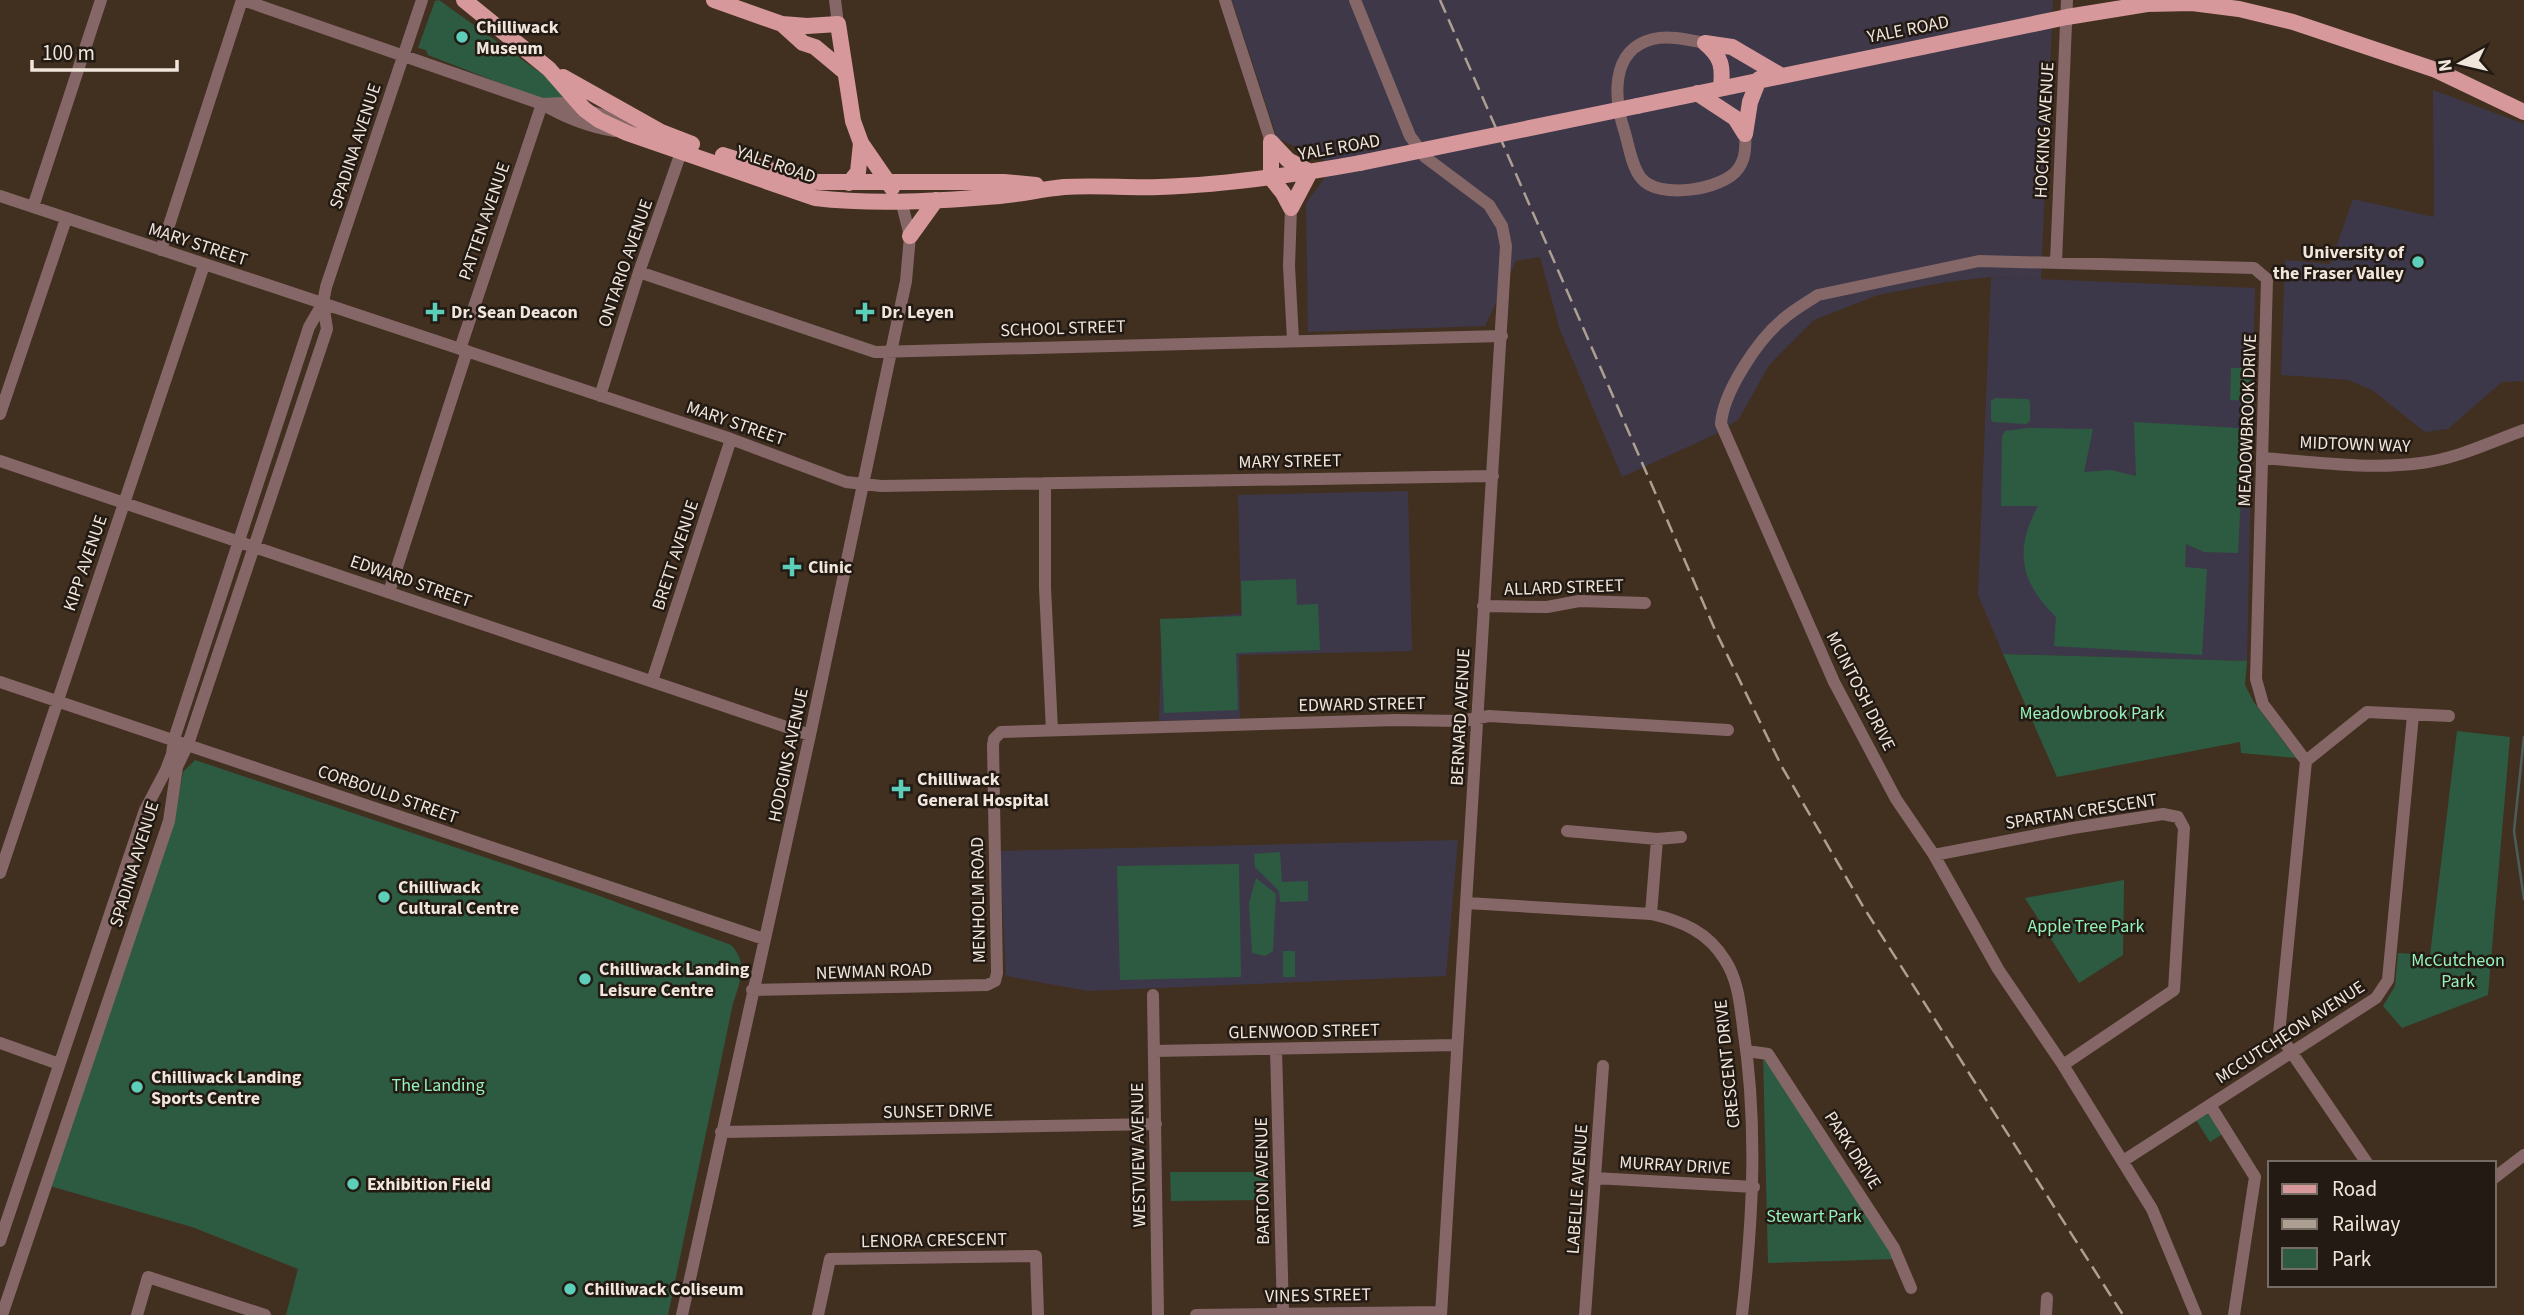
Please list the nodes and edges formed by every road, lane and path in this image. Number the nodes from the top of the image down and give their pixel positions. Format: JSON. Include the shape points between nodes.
{"nodes":[{"id":1,"x":101,"y":0,"type":"edge"},
{"id":2,"x":243,"y":0,"type":"edge"},
{"id":3,"x":422,"y":0,"type":"edge"},
{"id":4,"x":464,"y":0,"type":"edge"},
{"id":5,"x":714,"y":0,"type":"edge"},
{"id":6,"x":835,"y":0,"type":"edge"},
{"id":7,"x":1225,"y":0,"type":"edge"},
{"id":8,"x":1355,"y":0,"type":"edge"},
{"id":9,"x":2067,"y":0,"type":"edge"},
{"id":10,"x":2067,"y":17,"type":"junction"},
{"id":11,"x":782,"y":24,"type":"junction"},
{"id":12,"x":838,"y":24,"type":"junction"},
{"id":13,"x":1706,"y":43,"type":"junction"},
{"id":14,"x":404,"y":54,"type":"junction"},
{"id":15,"x":549,"y":69,"type":"junction"},
{"id":16,"x":845,"y":72,"type":"junction"},
{"id":17,"x":1780,"y":75,"type":"junction"},
{"id":18,"x":1759,"y":79,"type":"junction"},
{"id":19,"x":1721,"y":87,"type":"junction"},
{"id":20,"x":1697,"y":93,"type":"junction"},
{"id":21,"x":542,"y":104,"type":"junction"},
{"id":22,"x":584,"y":108,"type":"junction"},
{"id":23,"x":2524,"y":111,"type":"edge"},
{"id":24,"x":660,"y":132,"type":"junction"},
{"id":25,"x":627,"y":133,"type":"junction"},
{"id":26,"x":1745,"y":134,"type":"junction"},
{"id":27,"x":1271,"y":142,"type":"junction"},
{"id":28,"x":861,"y":143,"type":"junction"},
{"id":29,"x":683,"y":146,"type":"junction"},
{"id":30,"x":1310,"y":172,"type":"junction"},
{"id":31,"x":1271,"y":178,"type":"junction"},
{"id":32,"x":849,"y":183,"type":"junction"},
{"id":33,"x":888,"y":183,"type":"junction"},
{"id":34,"x":1062,"y":187,"type":"junction"},
{"id":35,"x":0,"y":196,"type":"edge"},
{"id":36,"x":901,"y":200,"type":"junction"},
{"id":37,"x":936,"y":200,"type":"junction"},
{"id":38,"x":33,"y":207,"type":"junction"},
{"id":39,"x":1291,"y":208,"type":"junction"},
{"id":40,"x":66,"y":219,"type":"junction"},
{"id":41,"x":909,"y":236,"type":"junction"},
{"id":42,"x":160,"y":250,"type":"junction"},
{"id":43,"x":2056,"y":262,"type":"junction"},
{"id":44,"x":204,"y":265,"type":"junction"},
{"id":45,"x":639,"y":272,"type":"junction"},
{"id":46,"x":323,"y":303,"type":"junction"},
{"id":47,"x":1502,"y":336,"type":"junction"},
{"id":48,"x":1293,"y":340,"type":"junction"},
{"id":49,"x":463,"y":350,"type":"junction"},
{"id":50,"x":891,"y":352,"type":"junction"},
{"id":51,"x":600,"y":396,"type":"junction"},
{"id":52,"x":0,"y":414,"type":"edge"},
{"id":53,"x":2524,"y":430,"type":"edge"},
{"id":54,"x":731,"y":439,"type":"junction"},
{"id":55,"x":2263,"y":458,"type":"junction"},
{"id":56,"x":0,"y":461,"type":"edge"},
{"id":57,"x":1493,"y":476,"type":"junction"},
{"id":58,"x":1045,"y":483,"type":"junction"},
{"id":59,"x":861,"y":484,"type":"junction"},
{"id":60,"x":125,"y":502,"type":"junction"},
{"id":61,"x":240,"y":541,"type":"junction"},
{"id":62,"x":254,"y":546,"type":"junction"},
{"id":63,"x":389,"y":592,"type":"junction"},
{"id":64,"x":1646,"y":603,"type":"dead end"},
{"id":65,"x":1483,"y":606,"type":"junction"},
{"id":66,"x":652,"y":681,"type":"junction"},
{"id":67,"x":0,"y":682,"type":"edge"},
{"id":68,"x":56,"y":701,"type":"junction"},
{"id":69,"x":2413,"y":715,"type":"junction"},
{"id":70,"x":2449,"y":716,"type":"dead end"},
{"id":71,"x":1477,"y":718,"type":"junction"},
{"id":72,"x":1052,"y":730,"type":"junction"},
{"id":73,"x":1728,"y":730,"type":"dead end"},
{"id":74,"x":810,"y":735,"type":"junction"},
{"id":75,"x":997,"y":735,"type":"joint"},
{"id":76,"x":174,"y":738,"type":"junction"},
{"id":77,"x":188,"y":744,"type":"junction"},
{"id":78,"x":2306,"y":761,"type":"junction"},
{"id":79,"x":1567,"y":831,"type":"dead end"},
{"id":80,"x":1681,"y":837,"type":"dead end"},
{"id":81,"x":1657,"y":839,"type":"junction"},
{"id":82,"x":1934,"y":855,"type":"junction"},
{"id":83,"x":0,"y":873,"type":"edge"},
{"id":84,"x":1467,"y":903,"type":"junction"},
{"id":85,"x":1651,"y":914,"type":"junction"},
{"id":86,"x":764,"y":939,"type":"junction"},
{"id":87,"x":995,"y":981,"type":"joint"},
{"id":88,"x":752,"y":990,"type":"junction"},
{"id":89,"x":1153,"y":995,"type":"dead end"},
{"id":90,"x":0,"y":1043,"type":"edge"},
{"id":91,"x":1456,"y":1045,"type":"junction"},
{"id":92,"x":1276,"y":1049,"type":"junction"},
{"id":93,"x":1154,"y":1051,"type":"junction"},
{"id":94,"x":1747,"y":1051,"type":"junction"},
{"id":95,"x":2290,"y":1051,"type":"junction"},
{"id":96,"x":59,"y":1064,"type":"junction"},
{"id":97,"x":2063,"y":1065,"type":"junction"},
{"id":98,"x":1603,"y":1066,"type":"dead end"},
{"id":99,"x":2210,"y":1105,"type":"junction"},
{"id":100,"x":1156,"y":1124,"type":"junction"},
{"id":101,"x":721,"y":1132,"type":"junction"},
{"id":102,"x":2524,"y":1155,"type":"edge"},
{"id":103,"x":2123,"y":1161,"type":"junction"},
{"id":104,"x":2366,"y":1161,"type":"edge"},
{"id":105,"x":2496,"y":1176,"type":"edge"},
{"id":106,"x":1595,"y":1178,"type":"junction"},
{"id":107,"x":1754,"y":1187,"type":"junction"},
{"id":108,"x":0,"y":1241,"type":"edge"},
{"id":109,"x":1911,"y":1288,"type":"dead end"},
{"id":110,"x":2047,"y":1298,"type":"dead end"},
{"id":111,"x":1283,"y":1313,"type":"junction"},
{"id":112,"x":1441,"y":1313,"type":"edge"},
{"id":113,"x":2,"y":1315,"type":"edge"},
{"id":114,"x":137,"y":1315,"type":"edge"},
{"id":115,"x":265,"y":1315,"type":"edge"},
{"id":116,"x":682,"y":1315,"type":"edge"},
{"id":117,"x":818,"y":1315,"type":"edge"},
{"id":118,"x":1038,"y":1315,"type":"edge"},
{"id":119,"x":1158,"y":1315,"type":"edge"},
{"id":120,"x":1196,"y":1315,"type":"edge"},
{"id":121,"x":1586,"y":1315,"type":"edge"},
{"id":122,"x":1742,"y":1315,"type":"edge"},
{"id":123,"x":2046,"y":1315,"type":"edge"},
{"id":124,"x":2196,"y":1315,"type":"edge"},
{"id":125,"x":2234,"y":1315,"type":"edge"}],
"edges":[{"from":1,"to":38,"type":"street"},
{"from":2,"to":14,"type":"street"},
{"from":2,"to":42,"type":"street"},
{"from":3,"to":14,"type":"street","name":"SPADINA AVENUE"},
{"from":4,"to":15,"type":"main road","name":"YALE ROAD"},
{"from":5,"to":11,"type":"main road"},
{"from":6,"to":12,"type":"street"},
{"from":7,"to":27,"type":"street"},
{"from":8,"to":47,"type":"street","name":"BERNARD AVENUE","via":[[1410,136],[1425,157],[1481,197],[1502,226],[1506,246]]},
{"from":9,"to":10,"type":"street","name":"HOCKING AVENUE"},
{"from":10,"to":17,"type":"main road","name":"YALE ROAD"},
{"from":10,"to":23,"type":"main road","name":"YALE ROAD","via":[[2147,4],[2239,9],[2293,22],[2436,70]]},
{"from":10,"to":43,"type":"street","name":"HOCKING AVENUE"},
{"from":11,"to":12,"type":"main road"},
{"from":11,"to":16,"type":"main road"},
{"from":12,"to":16,"type":"main road"},
{"from":13,"to":17,"type":"main road","via":[[1732,47]]},
{"from":13,"to":19,"type":"main road","via":[[1718,53],[1723,66]]},
{"from":13,"to":26,"type":"street","via":[[1651,39],[1635,47],[1623,61],[1616,78],[1618,103],[1641,179],[1656,189],[1674,192],[1721,183],[1738,169],[1747,148]]},
{"from":14,"to":21,"type":"street"},
{"from":14,"to":46,"type":"street","name":"SPADINA AVENUE"},
{"from":15,"to":22,"type":"main road","name":"YALE ROAD"},
{"from":15,"to":24,"type":"main road","name":"YALE ROAD"},
{"from":16,"to":28,"type":"main road"},
{"from":17,"to":18,"type":"main road","name":"YALE ROAD"},
{"from":18,"to":19,"type":"main road","name":"YALE ROAD"},
{"from":18,"to":26,"type":"main road"},
{"from":19,"to":20,"type":"main road","name":"YALE ROAD"},
{"from":20,"to":26,"type":"main road","via":[[1735,118]]},
{"from":20,"to":30,"type":"main road","name":"YALE ROAD","bridge":true},
{"from":21,"to":22,"type":"street"},
{"from":21,"to":25,"type":"street","via":[[594,128]]},
{"from":21,"to":49,"type":"street","name":"PATTEN AVENUE"},
{"from":22,"to":24,"type":"street"},
{"from":22,"to":25,"type":"main road","name":"YALE ROAD"},
{"from":24,"to":29,"type":"main road","name":"YALE ROAD"},
{"from":25,"to":29,"type":"main road","name":"YALE ROAD"},
{"from":27,"to":30,"type":"main road","via":[[1288,160]]},
{"from":27,"to":31,"type":"main road"},
{"from":28,"to":32,"type":"main road","via":[[858,172]]},
{"from":28,"to":33,"type":"main road"},
{"from":29,"to":32,"type":"main road","name":"YALE ROAD","via":[[818,183]]},
{"from":29,"to":36,"type":"main road","name":"YALE ROAD","via":[[815,198]]},
{"from":29,"to":45,"type":"street","name":"ONTARIO AVENUE"},
{"from":30,"to":31,"type":"main road","name":"YALE ROAD"},
{"from":30,"to":39,"type":"main road"},
{"from":31,"to":34,"type":"main road","name":"YALE ROAD","via":[[1158,187]]},
{"from":31,"to":39,"type":"main road"},
{"from":32,"to":33,"type":"main road","name":"YALE ROAD"},
{"from":33,"to":34,"type":"main road","name":"YALE ROAD","via":[[1004,181]]},
{"from":33,"to":36,"type":"main road"},
{"from":34,"to":37,"type":"main road","name":"YALE ROAD"},
{"from":35,"to":38,"type":"street","name":"MARY STREET"},
{"from":36,"to":37,"type":"main road","name":"YALE ROAD"},
{"from":36,"to":41,"type":"street","name":"HODGINS AVENUE"},
{"from":37,"to":41,"type":"main road"},
{"from":38,"to":40,"type":"street","name":"MARY STREET"},
{"from":39,"to":48,"type":"street"},
{"from":40,"to":42,"type":"street","name":"MARY STREET"},
{"from":40,"to":52,"type":"street"},
{"from":41,"to":50,"type":"street","name":"HODGINS AVENUE","via":[[906,281]]},
{"from":42,"to":44,"type":"street","name":"MARY STREET"},
{"from":43,"to":55,"type":"street","name":"MEADOWBROOK DRIVE","via":[[2254,268],[2267,279]]},
{"from":43,"to":82,"type":"street","name":"MCINTOSH DRIVE","via":[[1979,261],[1818,295],[1780,321],[1761,342],[1722,411],[1724,432],[1834,682],[1896,799]]},
{"from":44,"to":46,"type":"street","name":"MARY STREET"},
{"from":44,"to":60,"type":"street","name":"KIPP AVENUE"},
{"from":45,"to":50,"type":"street","name":"SCHOOL STREET","via":[[875,352]]},
{"from":45,"to":51,"type":"street","name":"ONTARIO AVENUE"},
{"from":46,"to":49,"type":"street","name":"MARY STREET"},
{"from":46,"to":61,"type":"street","name":"SPADINA AVENUE","via":[[309,327]]},
{"from":46,"to":62,"type":"street","name":"SPADINA AVENUE","via":[[327,329]]},
{"from":47,"to":48,"type":"street","name":"SCHOOL STREET"},
{"from":47,"to":57,"type":"street","name":"BERNARD AVENUE"},
{"from":48,"to":50,"type":"street","name":"SCHOOL STREET"},
{"from":49,"to":51,"type":"street","name":"MARY STREET"},
{"from":49,"to":63,"type":"street","name":"PATTEN AVENUE"},
{"from":50,"to":59,"type":"street","name":"HODGINS AVENUE"},
{"from":51,"to":54,"type":"street","name":"MARY STREET"},
{"from":53,"to":55,"type":"street","name":"MIDTOWN WAY","via":[[2423,463]]},
{"from":54,"to":59,"type":"street","name":"MARY STREET"},
{"from":54,"to":66,"type":"street","name":"BRETT AVENUE"},
{"from":55,"to":78,"type":"street","name":"MEADOWBROOK DRIVE","via":[[2256,679],[2263,704]]},
{"from":56,"to":60,"type":"street","name":"EDWARD STREET"},
{"from":57,"to":58,"type":"street","name":"MARY STREET"},
{"from":57,"to":65,"type":"street","name":"BERNARD AVENUE"},
{"from":58,"to":59,"type":"street","name":"MARY STREET"},
{"from":58,"to":72,"type":"street"},
{"from":59,"to":74,"type":"street","name":"HODGINS AVENUE"},
{"from":60,"to":61,"type":"street","name":"EDWARD STREET"},
{"from":60,"to":68,"type":"street","name":"KIPP AVENUE"},
{"from":61,"to":62,"type":"street","name":"EDWARD STREET"},
{"from":61,"to":76,"type":"street","name":"SPADINA AVENUE"},
{"from":62,"to":63,"type":"street","name":"EDWARD STREET"},
{"from":62,"to":77,"type":"street","name":"SPADINA AVENUE"},
{"from":63,"to":66,"type":"street","name":"EDWARD STREET"},
{"from":64,"to":65,"type":"street","name":"ALLARD STREET"},
{"from":65,"to":71,"type":"street","name":"BERNARD AVENUE"},
{"from":66,"to":74,"type":"street","name":"EDWARD STREET"},
{"from":67,"to":68,"type":"street","name":"CORBOULD STREET"},
{"from":68,"to":76,"type":"street","name":"CORBOULD STREET"},
{"from":68,"to":83,"type":"street","name":"KIPP AVENUE"},
{"from":69,"to":70,"type":"street"},
{"from":69,"to":78,"type":"street","via":[[2367,712]]},
{"from":69,"to":95,"type":"street","name":"MCCUTCHEON AVENUE","via":[[2389,980],[2376,998]]},
{"from":71,"to":72,"type":"street","name":"EDWARD STREET"},
{"from":71,"to":73,"type":"street","name":"EDWARD STREET"},
{"from":71,"to":84,"type":"street","name":"BERNARD AVENUE"},
{"from":72,"to":75,"type":"street","name":"EDWARD STREET"},
{"from":74,"to":86,"type":"street","name":"HODGINS AVENUE"},
{"from":75,"to":87,"type":"street","name":"MENHOLM ROAD","via":[[993,745]]},
{"from":76,"to":77,"type":"street","name":"CORBOULD STREET"},
{"from":76,"to":96,"type":"street","name":"SPADINA AVENUE"},
{"from":77,"to":86,"type":"street","name":"CORBOULD STREET"},
{"from":77,"to":113,"type":"street","name":"SPADINA AVENUE","via":[[175,776],[169,821]]},
{"from":78,"to":95,"type":"street","via":[[2279,1034]]},
{"from":79,"to":81,"type":"street"},
{"from":80,"to":81,"type":"street"},
{"from":81,"to":85,"type":"street"},
{"from":82,"to":97,"type":"street","name":"MCINTOSH DRIVE","via":[[1998,969]]},
{"from":82,"to":97,"type":"street","name":"SPARTAN CRESCENT","via":[[2073,828],[2163,814],[2178,817],[2184,828],[2174,990]]},
{"from":84,"to":85,"type":"street","name":"CRESCENT DRIVE"},
{"from":84,"to":91,"type":"street","name":"BERNARD AVENUE"},
{"from":85,"to":94,"type":"street","name":"CRESCENT DRIVE","via":[[1700,932],[1719,950],[1737,987]]},
{"from":86,"to":88,"type":"street","name":"HODGINS AVENUE"},
{"from":87,"to":88,"type":"street","name":"NEWMAN ROAD","via":[[987,985]]},
{"from":88,"to":101,"type":"street","name":"HODGINS AVENUE"},
{"from":89,"to":93,"type":"street","name":"WESTVIEW AVENUE"},
{"from":90,"to":96,"type":"street"},
{"from":91,"to":92,"type":"street","name":"GLENWOOD STREET"},
{"from":91,"to":112,"type":"street","name":"BERNARD AVENUE"},
{"from":92,"to":93,"type":"street","name":"GLENWOOD STREET"},
{"from":92,"to":111,"type":"street","name":"BARTON AVENUE"},
{"from":93,"to":100,"type":"street","name":"WESTVIEW AVENUE"},
{"from":94,"to":107,"type":"street","name":"CRESCENT DRIVE"},
{"from":94,"to":109,"type":"street","name":"PARK DRIVE","via":[[1768,1054],[1894,1248]]},
{"from":95,"to":99,"type":"street","name":"MCCUTCHEON AVENUE"},
{"from":95,"to":104,"type":"street"},
{"from":96,"to":108,"type":"street","name":"SPADINA AVENUE"},
{"from":97,"to":103,"type":"street","name":"MCINTOSH DRIVE"},
{"from":98,"to":106,"type":"street","name":"LABELLE AVENUE"},
{"from":99,"to":103,"type":"street","name":"MCCUTCHEON AVENUE"},
{"from":99,"to":125,"type":"street","via":[[2255,1177]]},
{"from":100,"to":101,"type":"street","name":"SUNSET DRIVE"},
{"from":100,"to":119,"type":"street","name":"WESTVIEW AVENUE"},
{"from":101,"to":116,"type":"street","name":"HODGINS AVENUE"},
{"from":102,"to":105,"type":"street"},
{"from":103,"to":124,"type":"street","name":"MCINTOSH DRIVE","via":[[2152,1209]]},
{"from":106,"to":107,"type":"street","name":"MURRAY DRIVE"},
{"from":106,"to":121,"type":"street","name":"LABELLE AVENUE"},
{"from":107,"to":122,"type":"street","name":"CRESCENT DRIVE"},
{"from":110,"to":123,"type":"street"},
{"from":111,"to":112,"type":"street","name":"VINES STREET"},
{"from":111,"to":120,"type":"street","name":"VINES STREET"},
{"from":114,"to":115,"type":"street","via":[[148,1277]]},
{"from":117,"to":118,"type":"street","name":"LENORA CRESCENT","via":[[830,1259],[1036,1256]]}]}
